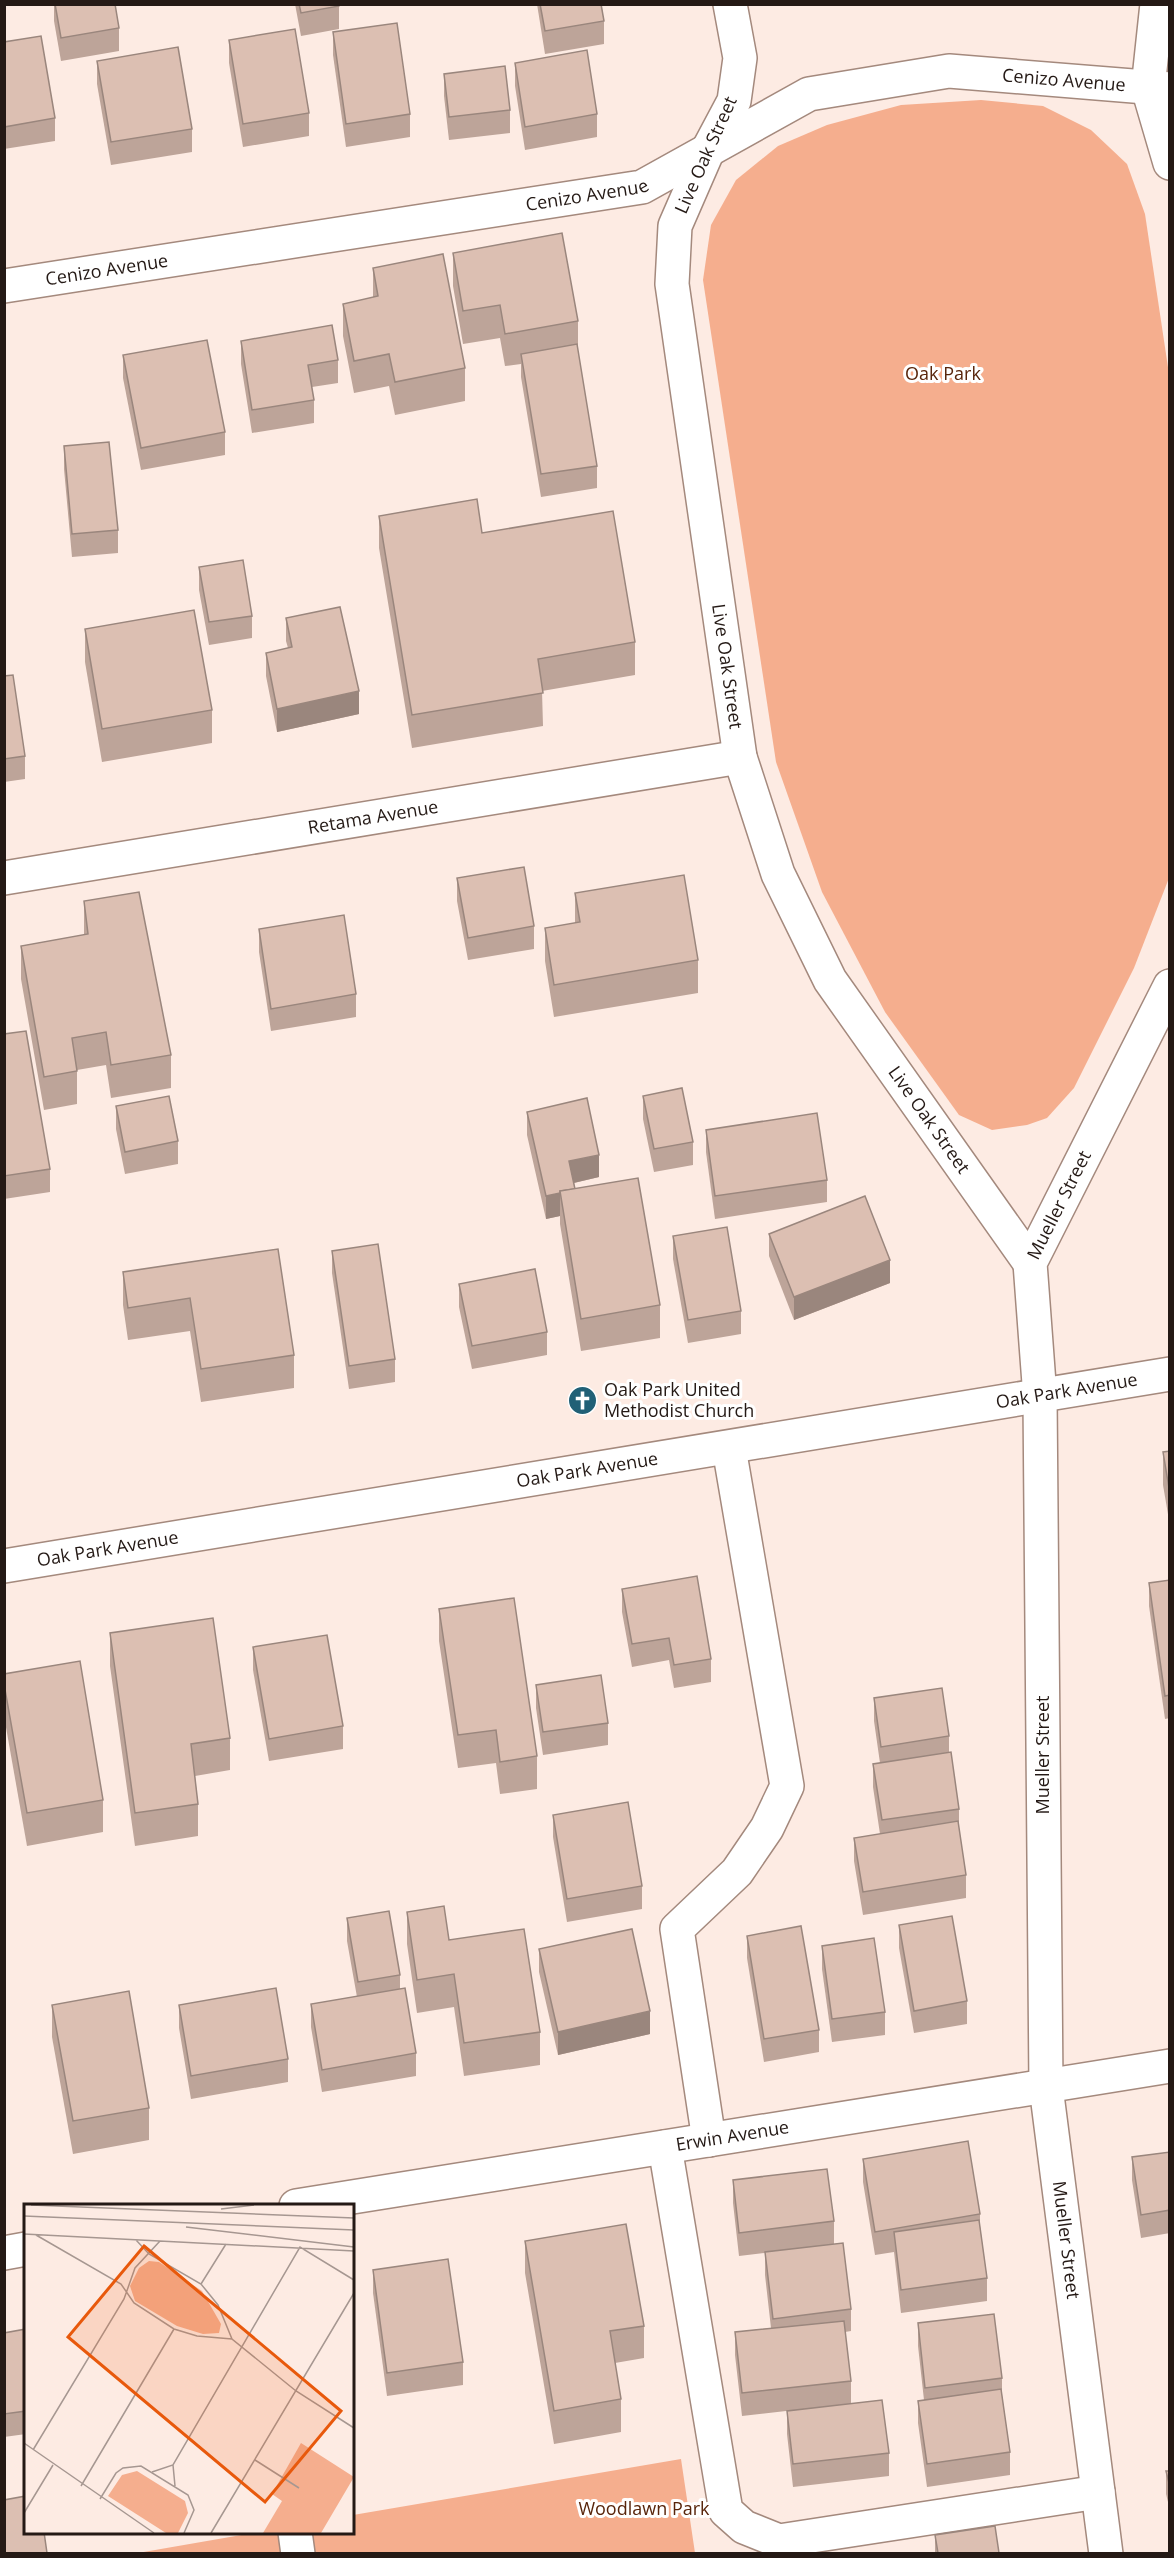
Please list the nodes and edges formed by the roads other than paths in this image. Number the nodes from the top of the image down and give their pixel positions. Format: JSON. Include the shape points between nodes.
{"nodes":[{"id":1,"x":730,"y":4,"type":"edge"},
{"id":2,"x":1158,"y":4,"type":"edge"},
{"id":3,"x":1159,"y":88,"type":"edge"},
{"id":4,"x":709,"y":148,"type":"junction"},
{"id":5,"x":1170,"y":163,"type":"edge"},
{"id":6,"x":4,"y":286,"type":"edge"},
{"id":7,"x":740,"y":757,"type":"junction"},
{"id":8,"x":4,"y":878,"type":"edge"},
{"id":9,"x":1170,"y":986,"type":"edge"},
{"id":10,"x":1030,"y":1263,"type":"junction"},
{"id":11,"x":1170,"y":1374,"type":"edge"},
{"id":12,"x":1040,"y":1397,"type":"junction"},
{"id":13,"x":729,"y":1448,"type":"junction"},
{"id":14,"x":4,"y":1566,"type":"edge"},
{"id":15,"x":1170,"y":2066,"type":"edge"},
{"id":16,"x":1046,"y":2086,"type":"junction"},
{"id":17,"x":709,"y":2140,"type":"junction"},
{"id":18,"x":665,"y":2147,"type":"junction"},
{"id":19,"x":302,"y":2204,"type":"edge"},
{"id":20,"x":24,"y":2249,"type":"edge"},
{"id":21,"x":4,"y":2253,"type":"edge"},
{"id":22,"x":1098,"y":2492,"type":"junction"},
{"id":23,"x":295,"y":2534,"type":"edge"},
{"id":24,"x":298,"y":2553,"type":"edge"},
{"id":25,"x":1106,"y":2553,"type":"edge"}],
"edges":[{"from":1,"to":4,"type":"street","name":"Live Oak Street","via":[[740,58],[734,101]]},
{"from":2,"to":3,"type":"street"},
{"from":3,"to":4,"type":"street","name":"Cenizo Avenue","via":[[949,71],[809,94]]},
{"from":3,"to":5,"type":"street"},
{"from":4,"to":6,"type":"street","name":"Cenizo Avenue","via":[[642,187]]},
{"from":4,"to":7,"type":"street","name":"Live Oak Street","via":[[675,226],[672,284]]},
{"from":7,"to":8,"type":"street","name":"Retama Avenue"},
{"from":7,"to":10,"type":"street","name":"Live Oak Street","via":[[778,874],[830,981]]},
{"from":9,"to":10,"type":"street","name":"Mueller Street"},
{"from":10,"to":12,"type":"street","name":"Mueller Street"},
{"from":11,"to":12,"type":"street","name":"Oak Park Avenue"},
{"from":12,"to":13,"type":"street","name":"Oak Park Avenue"},
{"from":12,"to":16,"type":"street","name":"Mueller Street"},
{"from":13,"to":14,"type":"street","name":"Oak Park Avenue"},
{"from":13,"to":17,"type":"street","via":[[787,1786],[767,1828],[737,1872],[677,1929]]},
{"from":15,"to":16,"type":"street","name":"Erwin Avenue"},
{"from":16,"to":17,"type":"street","name":"Erwin Avenue"},
{"from":16,"to":22,"type":"street","name":"Mueller Street"},
{"from":17,"to":18,"type":"street","name":"Erwin Avenue"},
{"from":18,"to":19,"type":"street","name":"Erwin Avenue"},
{"from":18,"to":22,"type":"street","via":[[726,2511],[744,2527],[779,2541]]},
{"from":20,"to":21,"type":"street"},
{"from":22,"to":25,"type":"street","name":"Mueller Street"},
{"from":23,"to":24,"type":"street"}]}
